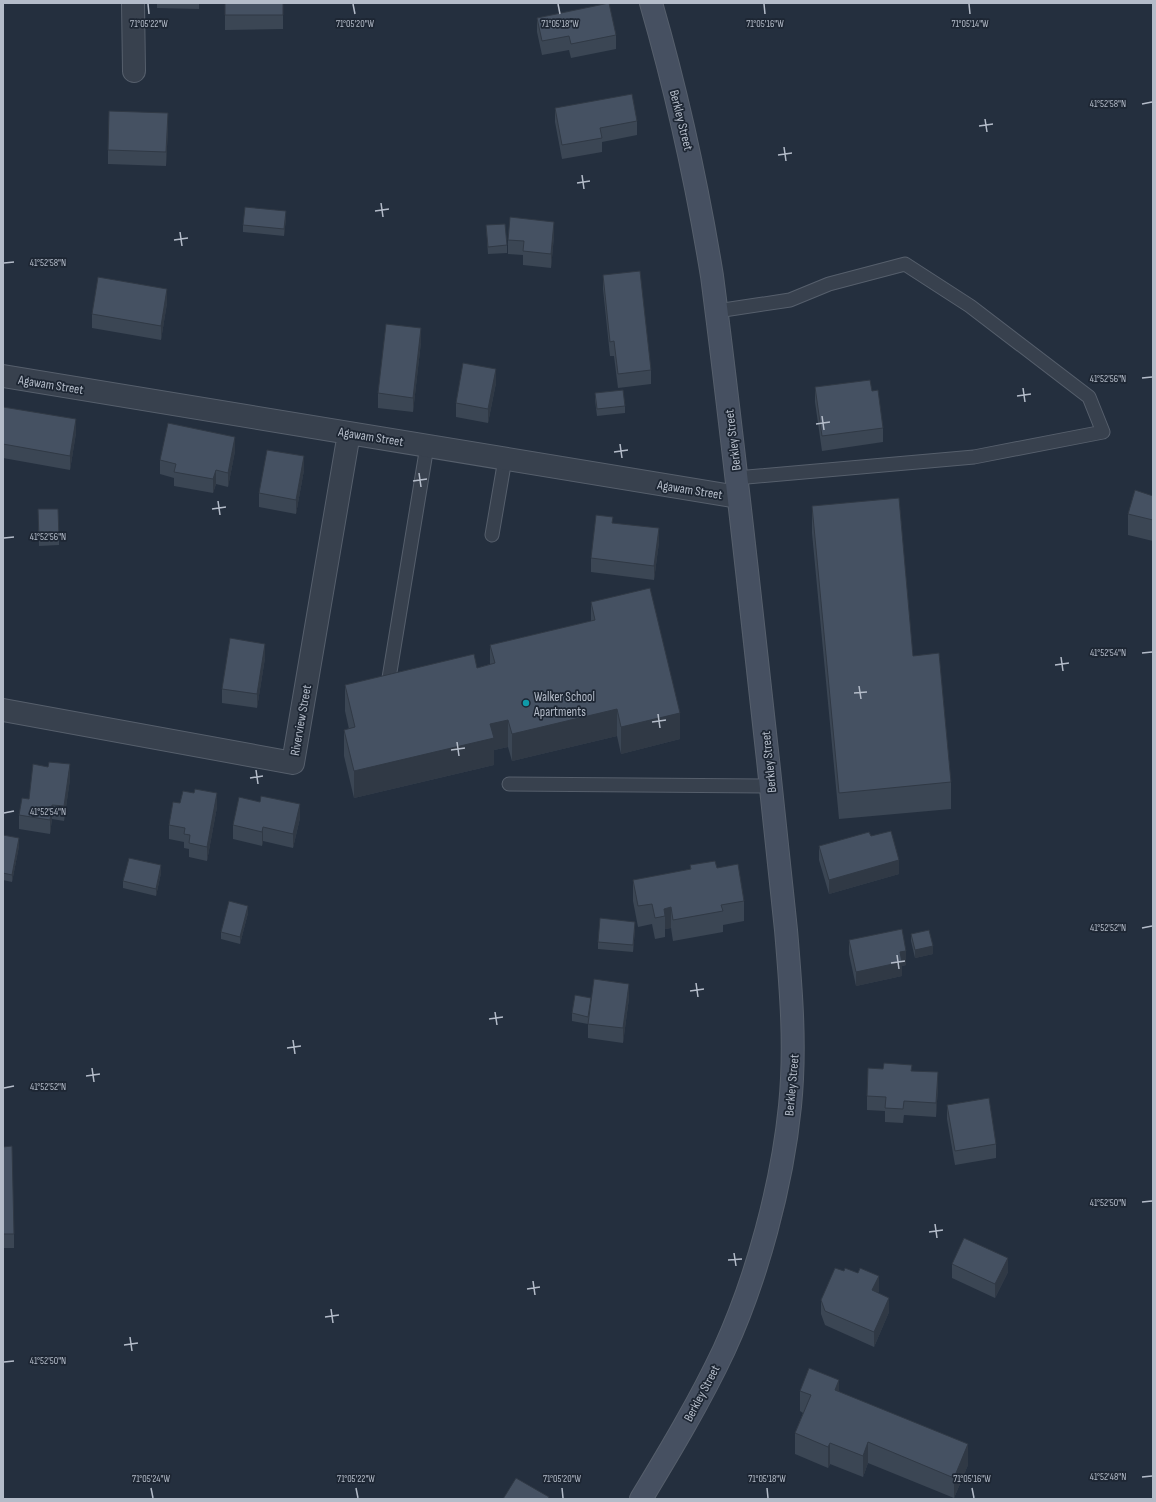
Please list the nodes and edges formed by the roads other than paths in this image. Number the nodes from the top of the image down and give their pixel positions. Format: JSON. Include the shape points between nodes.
{"nodes":[{"id":1,"x":133,"y":3,"type":"edge"},
{"id":2,"x":651,"y":3,"type":"edge"},
{"id":3,"x":134,"y":71,"type":"dead end"},
{"id":4,"x":717,"y":311,"type":"junction"},
{"id":5,"x":3,"y":376,"type":"edge"},
{"id":6,"x":349,"y":433,"type":"junction"},
{"id":7,"x":427,"y":446,"type":"junction"},
{"id":8,"x":504,"y":458,"type":"junction"},
{"id":9,"x":737,"y":487,"type":"junction"},
{"id":10,"x":492,"y":535,"type":"dead end"},
{"id":11,"x":389,"y":678,"type":"edge"},
{"id":12,"x":3,"y":710,"type":"edge"},
{"id":13,"x":509,"y":784,"type":"dead end"},
{"id":14,"x":771,"y":786,"type":"junction"},
{"id":15,"x":641,"y":1499,"type":"edge"}],
"edges":[{"from":1,"to":3,"type":"street"},
{"from":2,"to":4,"type":"main road","name":"Berkley Street","via":[[692,164]]},
{"from":4,"to":9,"type":"main road","name":"Berkley Street"},
{"from":4,"to":9,"type":"lane","via":[[790,300],[828,284],[905,264],[970,306],[1089,397],[1103,432],[974,457]]},
{"from":5,"to":6,"type":"street","name":"Agawam Street"},
{"from":6,"to":7,"type":"street","name":"Agawam Street"},
{"from":6,"to":12,"type":"street","name":"Riverview Street","via":[[293,763]]},
{"from":7,"to":8,"type":"street","name":"Agawam Street"},
{"from":7,"to":11,"type":"lane"},
{"from":8,"to":9,"type":"street","name":"Agawam Street"},
{"from":8,"to":10,"type":"lane"},
{"from":9,"to":14,"type":"main road","name":"Berkley Street"},
{"from":13,"to":14,"type":"lane"},
{"from":14,"to":15,"type":"main road","name":"Berkley Street","via":[[793,1014],[794,1061],[782,1157],[759,1254],[724,1350]]}]}
